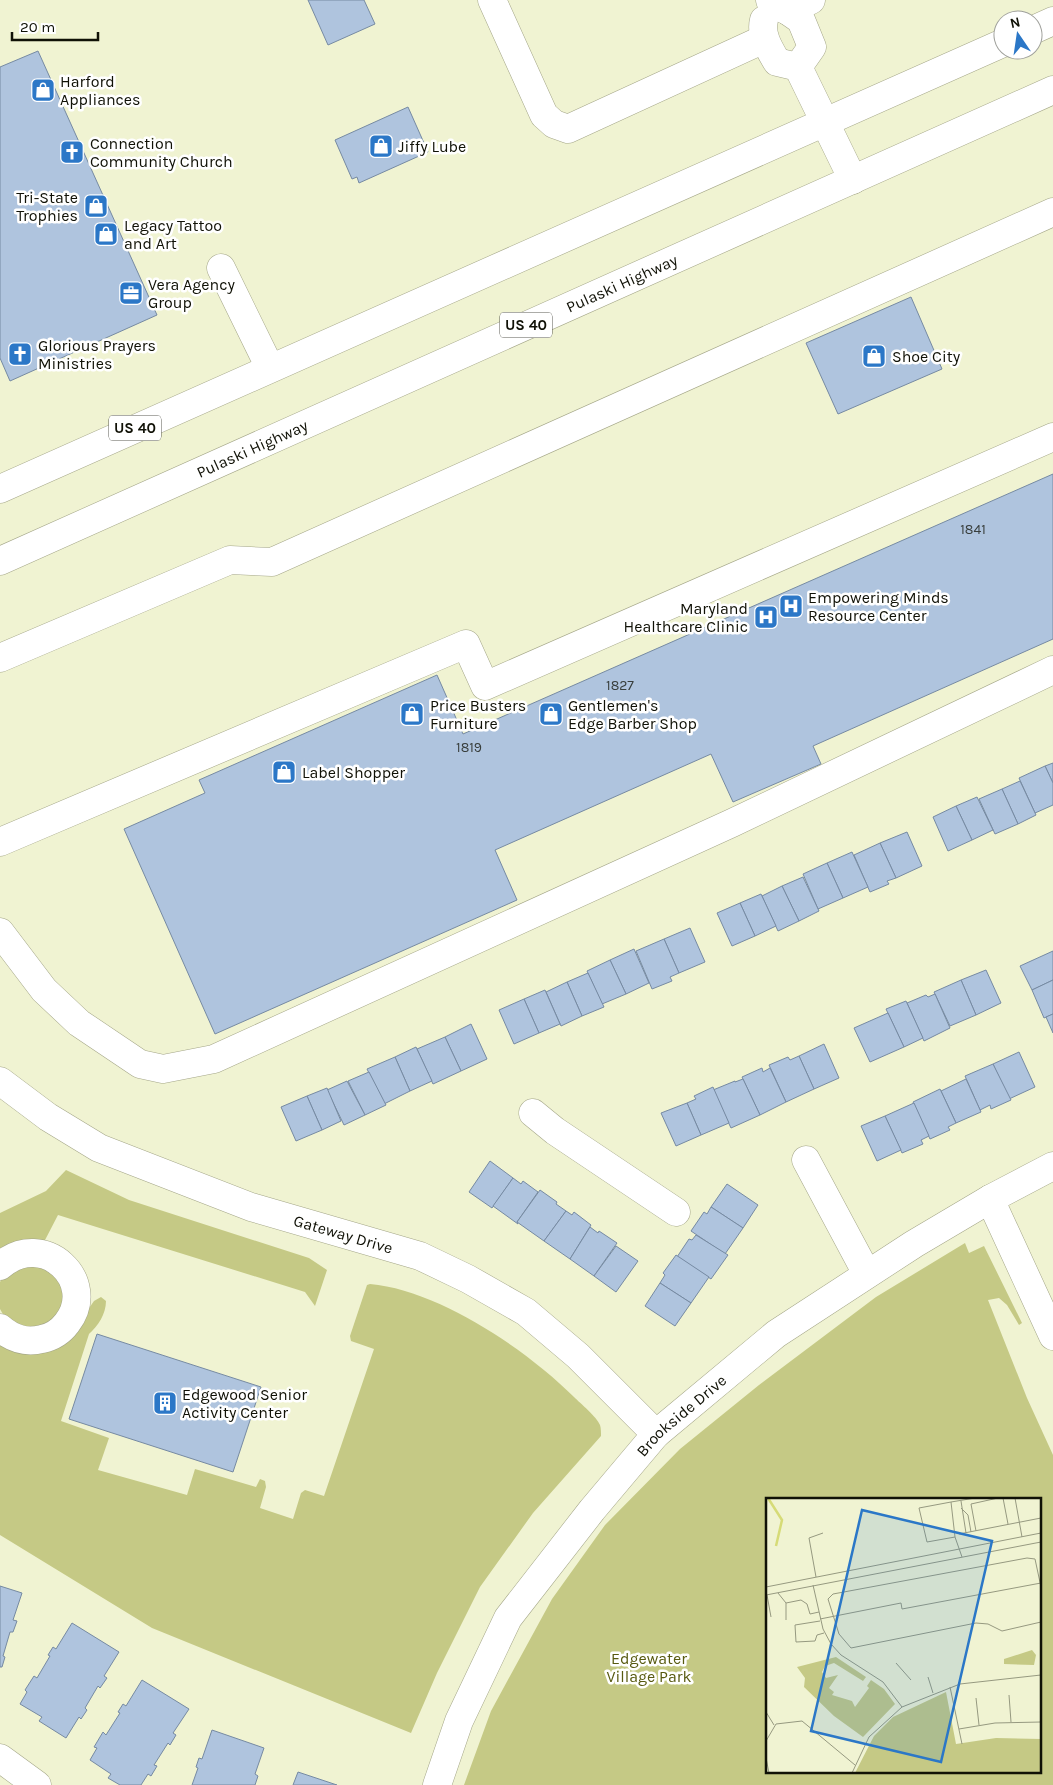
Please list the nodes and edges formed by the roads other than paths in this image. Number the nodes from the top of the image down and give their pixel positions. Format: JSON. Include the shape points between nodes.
{"nodes":[{"id":1,"x":492,"y":0,"type":"edge"},
{"id":2,"x":785,"y":4,"type":"edge"},
{"id":3,"x":764,"y":39,"type":"junction"},
{"id":4,"x":993,"y":47,"type":"edge"},
{"id":5,"x":798,"y":67,"type":"junction"},
{"id":6,"x":1053,"y":90,"type":"edge"},
{"id":7,"x":824,"y":122,"type":"junction"},
{"id":8,"x":852,"y":180,"type":"junction"},
{"id":9,"x":1053,"y":212,"type":"edge"},
{"id":10,"x":221,"y":268,"type":"dead end"},
{"id":11,"x":270,"y":368,"type":"junction"},
{"id":12,"x":1053,"y":437,"type":"edge"},
{"id":13,"x":0,"y":489,"type":"edge"},
{"id":14,"x":0,"y":561,"type":"edge"},
{"id":15,"x":0,"y":658,"type":"edge"},
{"id":16,"x":1053,"y":670,"type":"edge"},
{"id":17,"x":0,"y":842,"type":"edge"},
{"id":18,"x":0,"y":932,"type":"edge"},
{"id":19,"x":0,"y":1081,"type":"edge"},
{"id":20,"x":533,"y":1113,"type":"dead end"},
{"id":21,"x":806,"y":1160,"type":"dead end"},
{"id":22,"x":1053,"y":1166,"type":"edge"},
{"id":23,"x":990,"y":1199,"type":"junction"},
{"id":24,"x":676,"y":1212,"type":"dead end"},
{"id":25,"x":0,"y":1266,"type":"edge"},
{"id":26,"x":867,"y":1274,"type":"junction"},
{"id":27,"x":0,"y":1328,"type":"edge"},
{"id":28,"x":1053,"y":1336,"type":"edge"},
{"id":29,"x":656,"y":1434,"type":"junction"},
{"id":30,"x":0,"y":1758,"type":"edge"},
{"id":31,"x":37,"y":1785,"type":"edge"},
{"id":32,"x":437,"y":1785,"type":"edge"}],
"edges":[{"from":1,"to":3,"type":"main road","via":[[544,115],[554,124],[568,128]]},
{"from":2,"to":3,"type":"main road","via":[[762,23]]},
{"from":2,"to":5,"type":"main road","via":[[801,20],[812,47]]},
{"from":3,"to":5,"type":"main road","via":[[777,62]]},
{"from":4,"to":7,"type":"main road","number":"US 40"},
{"from":5,"to":7,"type":"main road"},
{"from":6,"to":8,"type":"main road","name":"Pulaski Highway","number":"US 40"},
{"from":7,"to":8,"type":"main road"},
{"from":7,"to":11,"type":"main road","number":"US 40"},
{"from":8,"to":14,"type":"main road","name":"Pulaski Highway","number":"US 40"},
{"from":9,"to":15,"type":"main road","via":[[272,562],[230,560]]},
{"from":10,"to":11,"type":"main road"},
{"from":11,"to":13,"type":"main road","number":"US 40"},
{"from":12,"to":17,"type":"main road","via":[[485,686],[466,644]]},
{"from":16,"to":18,"type":"main road","via":[[732,823],[214,1059],[163,1069],[140,1064],[72,1017],[44,990]]},
{"from":19,"to":29,"type":"main road","name":"Gateway Drive","via":[[48,1117],[99,1148],[251,1207],[420,1256],[468,1279],[526,1312],[578,1356]]},
{"from":20,"to":24,"type":"main road"},
{"from":21,"to":26,"type":"main road"},
{"from":22,"to":23,"type":"main road","name":"Brookside Drive"},
{"from":23,"to":26,"type":"main road","name":"Brookside Drive"},
{"from":23,"to":28,"type":"main road"},
{"from":25,"to":27,"type":"main road","via":[[8,1258],[24,1252],[56,1259],[68,1270],[75,1285],[76,1301],[72,1317],[62,1330],[47,1338],[31,1342],[15,1338]]},
{"from":26,"to":29,"type":"main road","name":"Brookside Drive","via":[[776,1334]]},
{"from":29,"to":32,"type":"main road","name":"Brookside Drive","via":[[508,1618],[459,1721]]},
{"from":30,"to":31,"type":"main road"}]}
